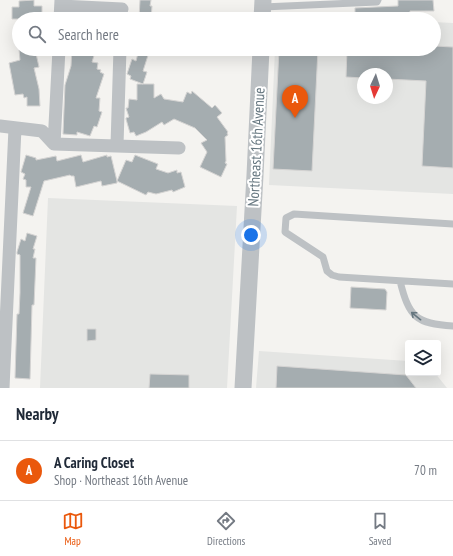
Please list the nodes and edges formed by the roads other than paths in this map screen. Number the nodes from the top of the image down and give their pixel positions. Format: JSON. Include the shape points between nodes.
{"nodes":[{"id":1,"x":378,"y":0,"type":"edge"},
{"id":2,"x":61,"y":8,"type":"edge"},
{"id":3,"x":262,"y":8,"type":"edge"},
{"id":4,"x":122,"y":9,"type":"edge"},
{"id":5,"x":59,"y":56,"type":"edge"},
{"id":6,"x":120,"y":56,"type":"edge"},
{"id":7,"x":261,"y":56,"type":"edge"},
{"id":8,"x":0,"y":126,"type":"edge"},
{"id":9,"x":15,"y":128,"type":"junction"},
{"id":10,"x":54,"y":144,"type":"junction"},
{"id":11,"x":117,"y":145,"type":"junction"},
{"id":12,"x":179,"y":148,"type":"dead end"},
{"id":13,"x":453,"y":224,"type":"edge"},
{"id":14,"x":400,"y":281,"type":"junction"},
{"id":15,"x":453,"y":284,"type":"edge"},
{"id":16,"x":453,"y":326,"type":"edge"},
{"id":17,"x":3,"y":388,"type":"edge"},
{"id":18,"x":243,"y":388,"type":"edge"}],
"edges":[{"from":1,"to":3,"type":"lane"},
{"from":2,"to":4,"type":"street"},
{"from":5,"to":10,"type":"street"},
{"from":6,"to":11,"type":"street"},
{"from":7,"to":18,"type":"street","name":"Northeast 16th Avenue"},
{"from":8,"to":9,"type":"street"},
{"from":9,"to":10,"type":"street","via":[[42,131]]},
{"from":9,"to":17,"type":"street"},
{"from":10,"to":11,"type":"street"},
{"from":11,"to":12,"type":"street"},
{"from":13,"to":14,"type":"lane","via":[[294,214],[286,218],[285,232],[323,257],[327,271],[332,275]]},
{"from":14,"to":15,"type":"lane"},
{"from":16,"to":14,"type":"lane","one_way":true,"via":[[426,322],[415,317],[405,300]]}]}
